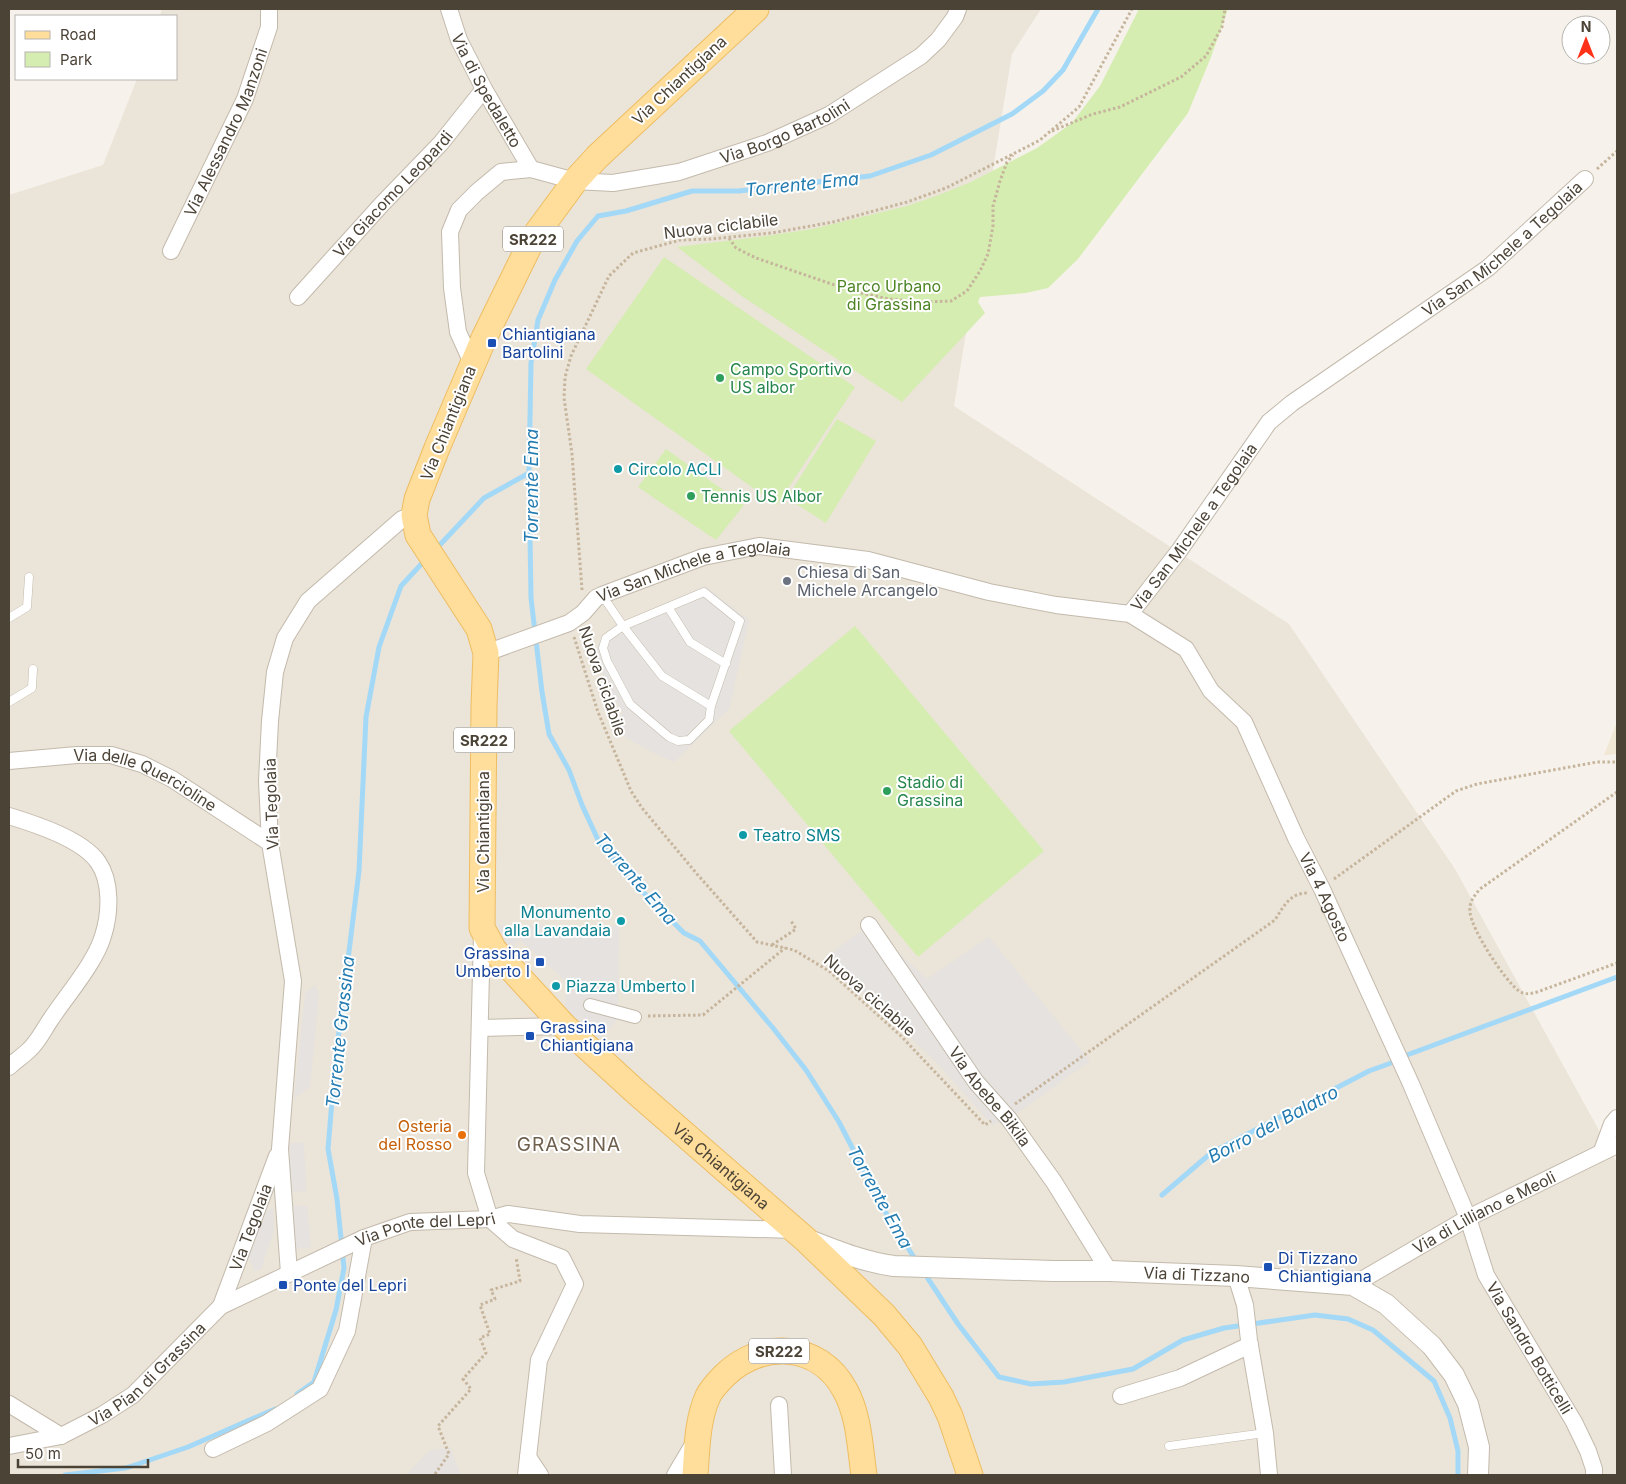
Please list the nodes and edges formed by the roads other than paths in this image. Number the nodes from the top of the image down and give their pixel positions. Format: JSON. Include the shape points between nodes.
{"nodes":[{"id":1,"x":269,"y":9,"type":"edge"},
{"id":2,"x":449,"y":9,"type":"edge"},
{"id":3,"x":756,"y":9,"type":"edge"},
{"id":4,"x":958,"y":9,"type":"edge"},
{"id":5,"x":484,"y":89,"type":"junction"},
{"id":6,"x":531,"y":170,"type":"junction"},
{"id":7,"x":1585,"y":179,"type":"road end"},
{"id":8,"x":575,"y":181,"type":"junction"},
{"id":9,"x":171,"y":251,"type":"dead end"},
{"id":10,"x":298,"y":297,"type":"dead end"},
{"id":11,"x":472,"y":363,"type":"junction"},
{"id":12,"x":416,"y":525,"type":"junction"},
{"id":13,"x":29,"y":577,"type":"dead end"},
{"id":14,"x":602,"y":595,"type":"junction"},
{"id":15,"x":668,"y":607,"type":"junction"},
{"id":16,"x":1130,"y":614,"type":"junction"},
{"id":17,"x":9,"y":618,"type":"edge"},
{"id":18,"x":623,"y":626,"type":"junction"},
{"id":19,"x":497,"y":649,"type":"junction"},
{"id":20,"x":726,"y":664,"type":"junction"},
{"id":21,"x":34,"y":669,"type":"dead end"},
{"id":22,"x":9,"y":702,"type":"edge"},
{"id":23,"x":712,"y":706,"type":"junction"},
{"id":24,"x":9,"y":761,"type":"edge"},
{"id":25,"x":9,"y":816,"type":"edge"},
{"id":26,"x":270,"y":843,"type":"junction"},
{"id":27,"x":869,"y":925,"type":"dead end"},
{"id":28,"x":482,"y":928,"type":"junction"},
{"id":29,"x":590,"y":1005,"type":"dead end"},
{"id":30,"x":635,"y":1017,"type":"road end"},
{"id":31,"x":564,"y":1026,"type":"junction"},
{"id":32,"x":481,"y":1028,"type":"junction"},
{"id":33,"x":9,"y":1067,"type":"edge"},
{"id":34,"x":1617,"y":1118,"type":"edge"},
{"id":35,"x":1610,"y":1148,"type":"edge"},
{"id":36,"x":280,"y":1149,"type":"junction"},
{"id":37,"x":1468,"y":1218,"type":"junction"},
{"id":38,"x":490,"y":1219,"type":"junction"},
{"id":39,"x":800,"y":1234,"type":"junction"},
{"id":40,"x":357,"y":1242,"type":"junction"},
{"id":41,"x":1109,"y":1270,"type":"junction"},
{"id":42,"x":289,"y":1273,"type":"junction"},
{"id":43,"x":1236,"y":1276,"type":"junction"},
{"id":44,"x":1353,"y":1285,"type":"junction"},
{"id":45,"x":221,"y":1306,"type":"junction"},
{"id":46,"x":1250,"y":1343,"type":"junction"},
{"id":47,"x":1121,"y":1396,"type":"dead end"},
{"id":48,"x":9,"y":1404,"type":"edge"},
{"id":49,"x":779,"y":1405,"type":"dead end"},
{"id":50,"x":1265,"y":1433,"type":"junction"},
{"id":51,"x":61,"y":1436,"type":"junction"},
{"id":52,"x":698,"y":1436,"type":"junction"},
{"id":53,"x":9,"y":1446,"type":"edge"},
{"id":54,"x":1169,"y":1446,"type":"dead end"},
{"id":55,"x":213,"y":1449,"type":"dead end"},
{"id":56,"x":528,"y":1458,"type":"junction"},
{"id":57,"x":526,"y":1475,"type":"edge"},
{"id":58,"x":540,"y":1475,"type":"edge"},
{"id":59,"x":675,"y":1475,"type":"edge"},
{"id":60,"x":695,"y":1475,"type":"edge"},
{"id":61,"x":783,"y":1475,"type":"edge"},
{"id":62,"x":864,"y":1475,"type":"edge"},
{"id":63,"x":970,"y":1475,"type":"edge"},
{"id":64,"x":1269,"y":1475,"type":"edge"},
{"id":65,"x":1478,"y":1475,"type":"edge"},
{"id":66,"x":1594,"y":1475,"type":"edge"}],
"edges":[{"from":1,"to":9,"type":"street","name":"Via Alessandro Manzoni","via":[[269,27],[245,99]]},
{"from":2,"to":5,"type":"street","name":"Via di Spedaletto","via":[[459,40]]},
{"from":3,"to":8,"type":"main road","name":"Via Chiantigiana","number":"SR222"},
{"from":4,"to":8,"type":"street","name":"Via Borgo Bartolini","via":[[938,40],[922,56],[829,115],[794,131],[679,172],[613,183]]},
{"from":5,"to":6,"type":"street","name":"Via di Spedaletto"},
{"from":5,"to":10,"type":"street","name":"Via Giacomo Leopardi","via":[[441,143]]},
{"from":6,"to":8,"type":"street","name":"Via Borgo Bartolini"},
{"from":6,"to":11,"type":"street","name":"Via Borgo Bartolini","via":[[502,172],[459,210],[450,232],[458,332]]},
{"from":7,"to":16,"type":"street","name":"Via San Michele a Tegolaia","via":[[1488,268],[1269,422],[1179,551]]},
{"from":8,"to":11,"type":"main road","name":"Via Chiantigiana","number":"SR222","via":[[533,238]]},
{"from":11,"to":12,"type":"main road","name":"Via Chiantigiana","number":"SR222","via":[[420,490]]},
{"from":12,"to":19,"type":"main road","name":"Via Chiantigiana","number":"SR222","via":[[479,629]]},
{"from":12,"to":26,"type":"street","name":"Via Tegolaia","via":[[402,520],[308,601],[285,638],[275,672],[270,721],[267,781]]},
{"from":13,"to":17,"type":"lane","via":[[27,607]]},
{"from":14,"to":16,"type":"street","name":"Via San Michele a Tegolaia","via":[[703,557],[759,546],[868,560],[999,594]]},
{"from":14,"to":18,"type":"lane"},
{"from":14,"to":19,"type":"street","name":"Via San Michele a Tegolaia","via":[[565,624]]},
{"from":15,"to":18,"type":"lane"},
{"from":15,"to":20,"type":"lane","via":[[690,642]]},
{"from":15,"to":20,"type":"lane","via":[[704,592],[740,621]]},
{"from":16,"to":37,"type":"street","name":"Via 4 Agosto","via":[[1186,649],[1211,691],[1244,722],[1411,1084]]},
{"from":18,"to":23,"type":"lane","via":[[662,676]]},
{"from":18,"to":23,"type":"lane","via":[[606,638],[603,648],[630,704],[678,741],[688,740],[709,720]]},
{"from":19,"to":28,"type":"main road","name":"Via Chiantigiana","number":"SR222","via":[[484,706]]},
{"from":20,"to":23,"type":"lane"},
{"from":21,"to":22,"type":"lane","via":[[32,688]]},
{"from":24,"to":26,"type":"street","name":"Via delle Quercioline","via":[[111,755],[142,764],[172,779]]},
{"from":25,"to":33,"type":"street","via":[[46,828],[79,845],[98,861],[105,876],[108,910],[103,936],[92,961],[30,1049]]},
{"from":26,"to":36,"type":"street","name":"Via Tegolaia","via":[[293,981]]},
{"from":27,"to":41,"type":"street","name":"Via Abebe Bikila","via":[[976,1082],[1003,1112],[1054,1182]]},
{"from":28,"to":31,"type":"main road","name":"Via Chiantigiana","number":"SR222","via":[[494,950]]},
{"from":28,"to":32,"type":"street"},
{"from":29,"to":30,"type":"street"},
{"from":31,"to":32,"type":"street"},
{"from":31,"to":39,"type":"main road","name":"Via Chiantigiana","number":"SR222"},
{"from":32,"to":38,"type":"street","via":[[476,1173]]},
{"from":34,"to":35,"type":"street","via":[[1612,1124]]},
{"from":35,"to":37,"type":"street","name":"Via di Lilliano e Meoli"},
{"from":36,"to":42,"type":"street","name":"Via Tegolaia"},
{"from":36,"to":45,"type":"street","name":"Via Tegolaia"},
{"from":37,"to":44,"type":"street","name":"Via di Lilliano e Meoli"},
{"from":37,"to":66,"type":"street","name":"Via Sandro Botticelli","via":[[1486,1275],[1574,1422],[1588,1450]]},
{"from":38,"to":39,"type":"street","name":"Via Ponte del Lepri","via":[[508,1214],[580,1224]]},
{"from":38,"to":40,"type":"street","name":"Via Ponte del Lepri","via":[[410,1222]]},
{"from":38,"to":56,"type":"street","via":[[513,1239],[562,1258],[575,1284],[539,1360]]},
{"from":39,"to":41,"type":"street","name":"Via di Tizzano","via":[[855,1258],[894,1266]]},
{"from":39,"to":63,"type":"main road","name":"Via Chiantigiana","number":"SR222","via":[[884,1315],[910,1346],[942,1397]]},
{"from":40,"to":42,"type":"street","name":"Via Ponte del Lepri"},
{"from":40,"to":55,"type":"street","via":[[347,1331],[320,1389],[267,1423]]},
{"from":41,"to":43,"type":"street","name":"Via di Tizzano"},
{"from":42,"to":45,"type":"street","name":"Via Ponte del Lepri"},
{"from":43,"to":44,"type":"street","name":"Via di Tizzano"},
{"from":43,"to":46,"type":"street","via":[[1245,1305]]},
{"from":44,"to":65,"type":"street","name":"Via di Tizzano","via":[[1386,1304],[1432,1346],[1454,1375],[1468,1404],[1479,1447]]},
{"from":45,"to":51,"type":"street","name":"Via Pian di Grassina","via":[[133,1395]]},
{"from":46,"to":47,"type":"street","via":[[1180,1378]]},
{"from":46,"to":50,"type":"street"},
{"from":48,"to":51,"type":"street"},
{"from":49,"to":61,"type":"street"},
{"from":50,"to":54,"type":"lane"},
{"from":50,"to":64,"type":"street"},
{"from":51,"to":53,"type":"street","name":"Via Pian di Grassina"},
{"from":52,"to":59,"type":"street"},
{"from":52,"to":60,"type":"main road","number":"SR222"},
{"from":52,"to":62,"type":"main road","number":"SR222","via":[[708,1395],[731,1369],[744,1360],[763,1354],[796,1352],[819,1361],[846,1390],[856,1421]]},
{"from":56,"to":57,"type":"street"},
{"from":56,"to":58,"type":"street"}]}
